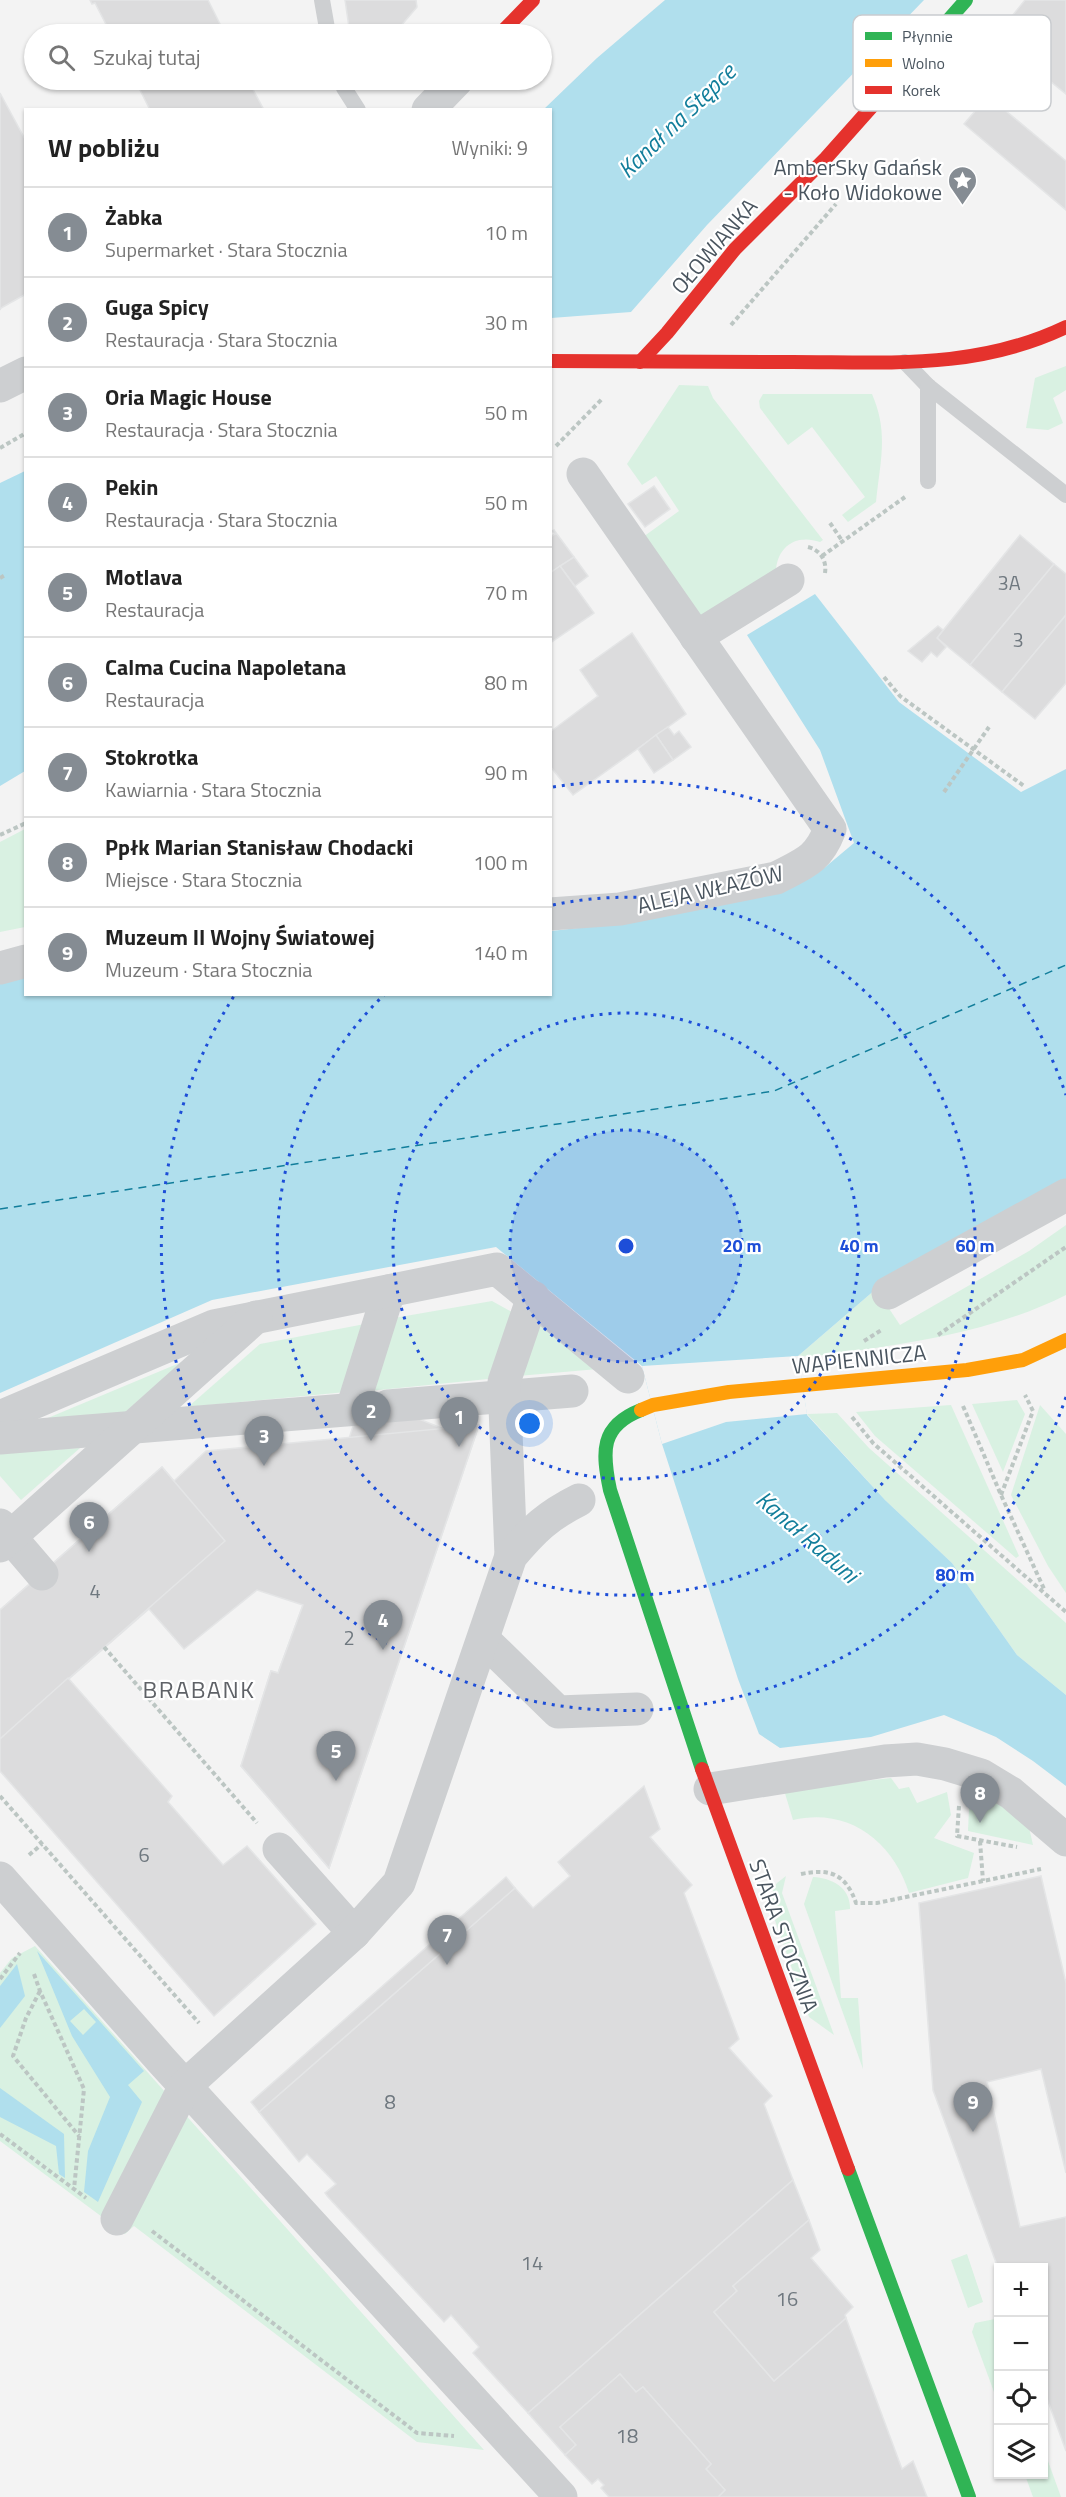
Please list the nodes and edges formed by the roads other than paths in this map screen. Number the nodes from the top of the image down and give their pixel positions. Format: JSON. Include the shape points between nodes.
{"nodes":[{"id":1,"x":322,"y":0,"type":"edge"},
{"id":2,"x":533,"y":0,"type":"edge"},
{"id":3,"x":966,"y":0,"type":"edge"},
{"id":4,"x":953,"y":15,"type":"edge"},
{"id":5,"x":326,"y":24,"type":"edge"},
{"id":6,"x":510,"y":24,"type":"edge"},
{"id":7,"x":347,"y":90,"type":"edge"},
{"id":8,"x":447,"y":90,"type":"edge"},
{"id":9,"x":357,"y":108,"type":"edge"},
{"id":10,"x":430,"y":108,"type":"edge"},
{"id":11,"x":868,"y":111,"type":"edge"},
{"id":12,"x":1066,"y":327,"type":"edge"},
{"id":13,"x":552,"y":361,"type":"edge"},
{"id":14,"x":905,"y":361,"type":"junction"},
{"id":15,"x":640,"y":362,"type":"junction"},
{"id":16,"x":24,"y":373,"type":"edge"},
{"id":17,"x":0,"y":386,"type":"edge"},
{"id":18,"x":928,"y":386,"type":"junction"},
{"id":19,"x":583,"y":474,"type":"dead end"},
{"id":20,"x":928,"y":481,"type":"road end"},
{"id":21,"x":1066,"y":495,"type":"edge"},
{"id":22,"x":788,"y":580,"type":"dead end"},
{"id":23,"x":696,"y":637,"type":"junction"},
{"id":24,"x":552,"y":914,"type":"edge"},
{"id":25,"x":24,"y":962,"type":"edge"},
{"id":26,"x":0,"y":968,"type":"edge"},
{"id":27,"x":1066,"y":1195,"type":"edge"},
{"id":28,"x":389,"y":1292,"type":"junction"},
{"id":29,"x":888,"y":1293,"type":"dead end"},
{"id":30,"x":533,"y":1297,"type":"junction"},
{"id":31,"x":256,"y":1317,"type":"junction"},
{"id":32,"x":1066,"y":1340,"type":"edge"},
{"id":33,"x":628,"y":1377,"type":"dead end"},
{"id":34,"x":572,"y":1391,"type":"dead end"},
{"id":35,"x":504,"y":1397,"type":"junction"},
{"id":36,"x":653,"y":1405,"type":"joint"},
{"id":37,"x":366,"y":1408,"type":"junction"},
{"id":38,"x":0,"y":1417,"type":"edge"},
{"id":39,"x":133,"y":1428,"type":"junction"},
{"id":40,"x":0,"y":1438,"type":"edge"},
{"id":41,"x":610,"y":1490,"type":"junction"},
{"id":42,"x":579,"y":1500,"type":"joint"},
{"id":43,"x":3,"y":1536,"type":"edge"},
{"id":44,"x":511,"y":1556,"type":"junction"},
{"id":45,"x":42,"y":1574,"type":"dead end"},
{"id":46,"x":484,"y":1640,"type":"junction"},
{"id":47,"x":637,"y":1709,"type":"dead end"},
{"id":48,"x":710,"y":1789,"type":"junction"},
{"id":49,"x":1066,"y":1840,"type":"edge"},
{"id":50,"x":279,"y":1849,"type":"road end"},
{"id":51,"x":0,"y":1878,"type":"edge"},
{"id":52,"x":354,"y":1933,"type":"junction"},
{"id":53,"x":185,"y":2086,"type":"junction"},
{"id":54,"x":117,"y":2219,"type":"road end"},
{"id":55,"x":561,"y":2497,"type":"edge"},
{"id":56,"x":969,"y":2497,"type":"edge"}],
"edges":[{"from":1,"to":5,"type":"lane"},
{"from":2,"to":6,"type":"street"},
{"from":3,"to":4,"type":"street","name":"OŁOWIANKA"},
{"from":7,"to":9,"type":"lane"},
{"from":8,"to":10,"type":"street"},
{"from":11,"to":15,"type":"street","name":"OŁOWIANKA","via":[[735,249]]},
{"from":12,"to":14,"type":"street","via":[[1020,348],[972,358]]},
{"from":13,"to":15,"type":"street"},
{"from":14,"to":15,"type":"street"},
{"from":14,"to":18,"type":"lane"},
{"from":16,"to":17,"type":"street"},
{"from":18,"to":20,"type":"lane"},
{"from":18,"to":21,"type":"lane"},
{"from":19,"to":23,"type":"street","name":"ALEJA WŁAZÓW"},
{"from":22,"to":23,"type":"street"},
{"from":23,"to":24,"type":"street","name":"ALEJA WŁAZÓW","via":[[830,829],[822,850],[777,878],[620,909]]},
{"from":25,"to":26,"type":"street"},
{"from":27,"to":29,"type":"street"},
{"from":28,"to":30,"type":"street","via":[[497,1269]]},
{"from":28,"to":31,"type":"street"},
{"from":28,"to":37,"type":"street"},
{"from":30,"to":33,"type":"street"},
{"from":30,"to":35,"type":"street","via":[[504,1382]]},
{"from":31,"to":38,"type":"street","via":[[214,1326]]},
{"from":31,"to":39,"type":"street"},
{"from":32,"to":36,"type":"street","name":"WAPIENNICZA","via":[[1023,1360],[954,1371],[729,1392]]},
{"from":34,"to":35,"type":"street"},
{"from":35,"to":37,"type":"street"},
{"from":35,"to":44,"type":"street"},
{"from":36,"to":41,"type":"street","name":"STARA STOCZNIA","via":[[628,1415],[610,1431],[604,1463]]},
{"from":37,"to":39,"type":"street"},
{"from":39,"to":40,"type":"street"},
{"from":39,"to":43,"type":"street"},
{"from":41,"to":42,"type":"lane"},
{"from":41,"to":48,"type":"street","name":"STARA STOCZNIA"},
{"from":42,"to":44,"type":"street","via":[[552,1514]]},
{"from":43,"to":45,"type":"street"},
{"from":44,"to":46,"type":"street"},
{"from":46,"to":47,"type":"street","via":[[558,1712]]},
{"from":46,"to":52,"type":"street","via":[[399,1883]]},
{"from":48,"to":49,"type":"street","via":[[917,1759],[981,1775],[1011,1792]]},
{"from":48,"to":56,"type":"street","name":"STARA STOCZNIA"},
{"from":50,"to":52,"type":"street"},
{"from":51,"to":53,"type":"street"},
{"from":52,"to":53,"type":"street"},
{"from":53,"to":54,"type":"street"},
{"from":53,"to":55,"type":"street"}]}
